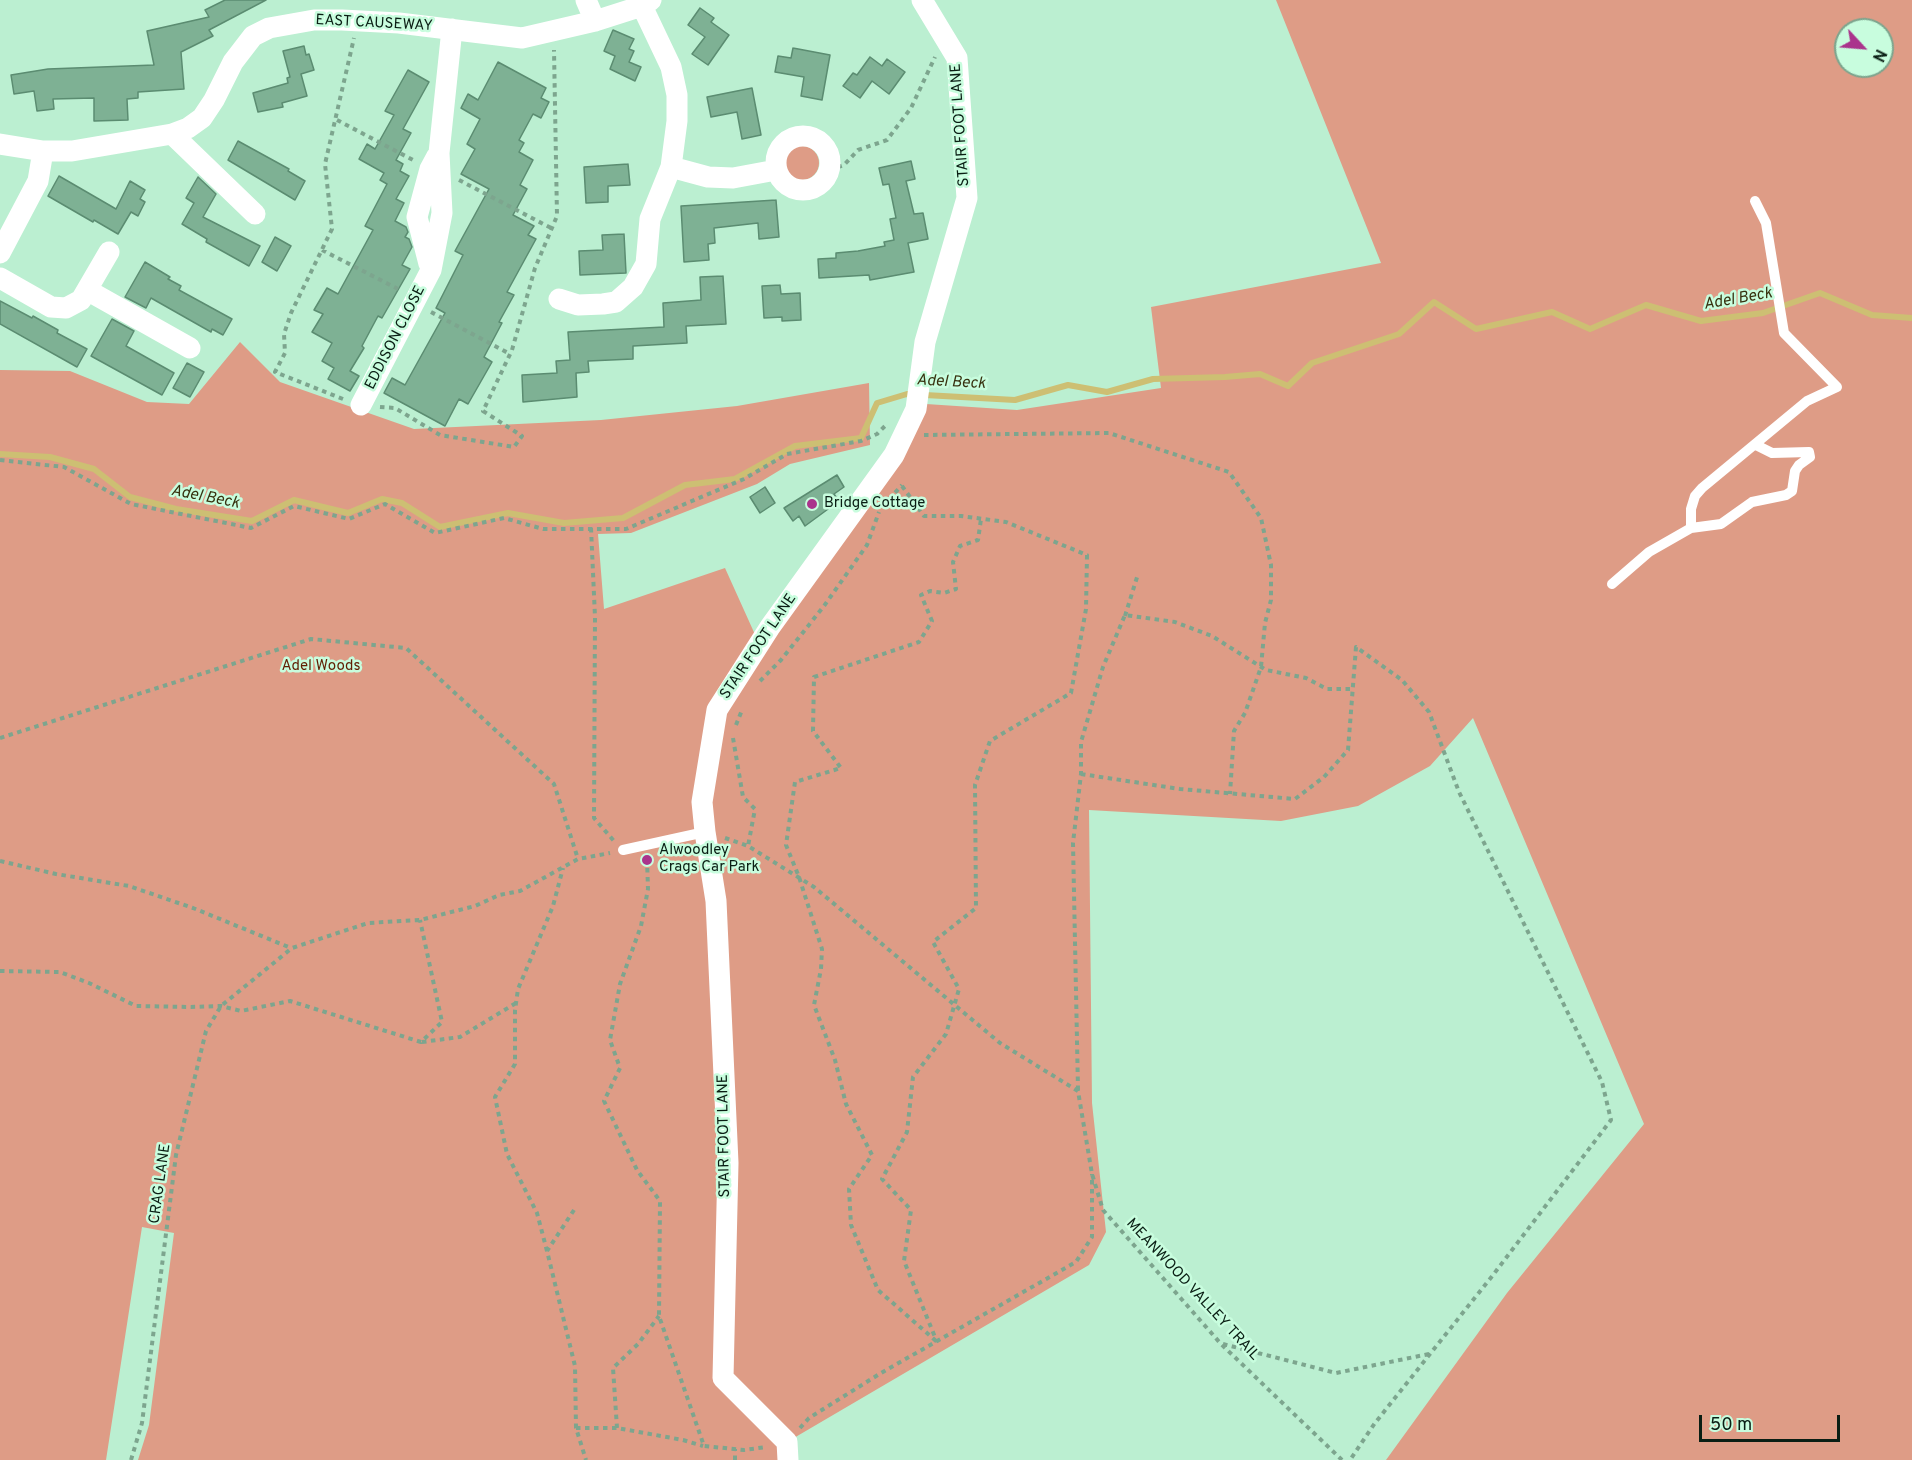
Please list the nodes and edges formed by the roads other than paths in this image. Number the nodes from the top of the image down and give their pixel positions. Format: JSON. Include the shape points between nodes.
{"nodes":[{"id":1,"x":586,"y":0,"type":"edge"},
{"id":2,"x":922,"y":0,"type":"edge"},
{"id":3,"x":646,"y":3,"type":"edge"},
{"id":4,"x":594,"y":21,"type":"junction"},
{"id":5,"x":452,"y":29,"type":"junction"},
{"id":6,"x":172,"y":134,"type":"junction"},
{"id":7,"x":0,"y":144,"type":"edge"},
{"id":8,"x":43,"y":151,"type":"junction"},
{"id":9,"x":671,"y":167,"type":"junction"},
{"id":10,"x":776,"y":170,"type":"junction"},
{"id":11,"x":1755,"y":201,"type":"dead end"},
{"id":12,"x":255,"y":214,"type":"dead end"},
{"id":13,"x":109,"y":252,"type":"dead end"},
{"id":14,"x":0,"y":253,"type":"edge"},
{"id":15,"x":0,"y":278,"type":"edge"},
{"id":16,"x":87,"y":290,"type":"junction"},
{"id":17,"x":558,"y":299,"type":"dead end"},
{"id":18,"x":190,"y":348,"type":"dead end"},
{"id":19,"x":361,"y":405,"type":"road end"},
{"id":20,"x":1756,"y":445,"type":"junction"},
{"id":21,"x":1691,"y":528,"type":"junction"},
{"id":22,"x":1612,"y":584,"type":"dead end"},
{"id":23,"x":705,"y":832,"type":"junction"},
{"id":24,"x":623,"y":850,"type":"road end"},
{"id":25,"x":787,"y":1451,"type":"edge"}],
"edges":[{"from":1,"to":4,"type":"street"},
{"from":2,"to":23,"type":"street","name":"STAIR FOOT LANE","via":[[957,58],[967,198],[925,342],[913,418],[894,455],[770,627],[717,710],[702,802]]},
{"from":3,"to":4,"type":"street","name":"EAST CAUSEWAY"},
{"from":3,"to":9,"type":"street","via":[[675,86],[677,121]]},
{"from":4,"to":5,"type":"street","name":"EAST CAUSEWAY","via":[[522,38]]},
{"from":5,"to":6,"type":"street","name":"EAST CAUSEWAY","via":[[314,20],[270,28],[253,36],[233,62],[201,118]]},
{"from":5,"to":19,"type":"street","name":"EDDISON CLOSE","via":[[436,164],[442,213],[431,270]]},
{"from":6,"to":8,"type":"street","name":"EAST CAUSEWAY","via":[[72,152]]},
{"from":6,"to":12,"type":"street"},
{"from":7,"to":8,"type":"street","name":"EAST CAUSEWAY"},
{"from":8,"to":14,"type":"street","via":[[38,181]]},
{"from":9,"to":10,"type":"street","via":[[708,177],[733,178]]},
{"from":9,"to":17,"type":"street","via":[[650,219],[646,264],[633,287],[616,302],[578,305]]},
{"from":10,"to":10,"type":"street","via":[[786,184],[802,191],[811,189],[819,185],[829,170],[828,153],[816,140],[798,137],[778,152]]},
{"from":11,"to":20,"type":"lane","via":[[1766,223],[1784,333],[1837,387],[1807,401]]},
{"from":13,"to":16,"type":"street"},
{"from":15,"to":16,"type":"street","via":[[51,307],[66,308],[81,300]]},
{"from":16,"to":18,"type":"street"},
{"from":20,"to":21,"type":"lane","via":[[1695,496]]},
{"from":20,"to":21,"type":"lane","via":[[1772,453],[1809,452],[1810,457],[1795,471],[1792,491],[1752,502],[1721,524]]},
{"from":21,"to":22,"type":"lane","via":[[1649,552]]},
{"from":23,"to":24,"type":"lane"},
{"from":23,"to":25,"type":"street","name":"STAIR FOOT LANE","via":[[716,901],[728,1163],[723,1378]]}]}
